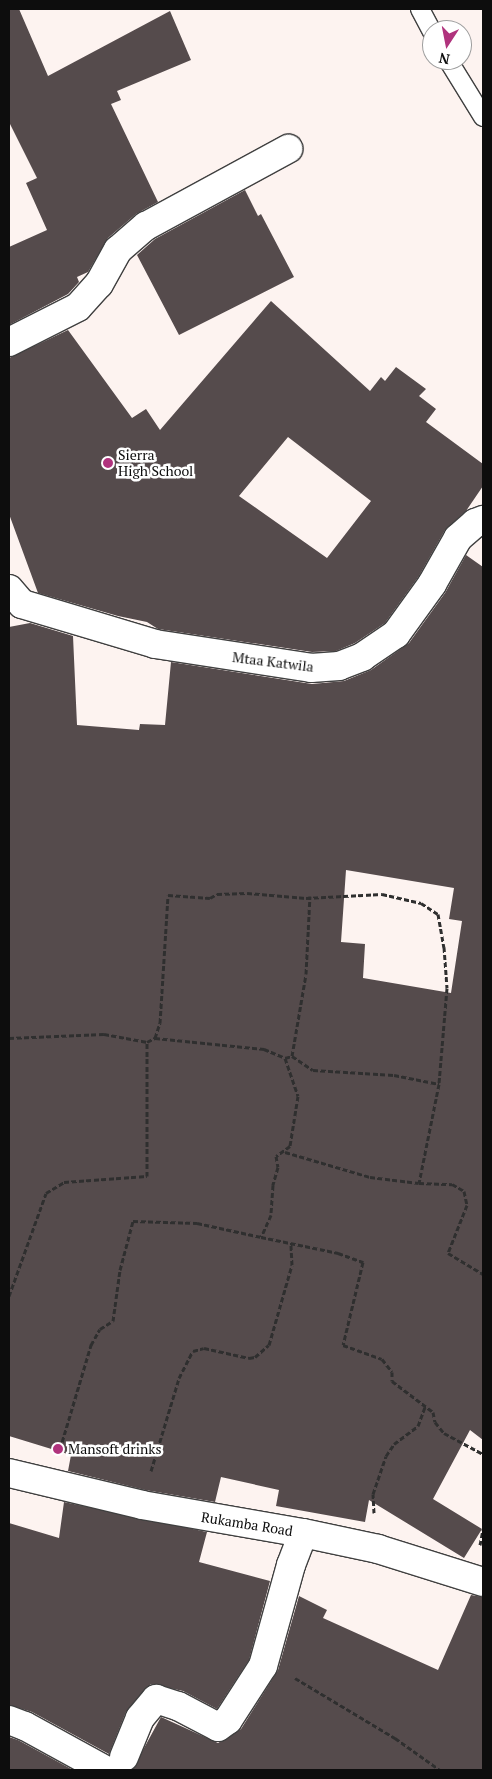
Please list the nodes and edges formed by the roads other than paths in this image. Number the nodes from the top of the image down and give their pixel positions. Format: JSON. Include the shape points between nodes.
{"nodes":[{"id":1,"x":454,"y":70,"type":"edge"},
{"id":2,"x":483,"y":117,"type":"edge"},
{"id":3,"x":288,"y":149,"type":"dead end"},
{"id":4,"x":9,"y":342,"type":"edge"},
{"id":5,"x":483,"y":520,"type":"edge"},
{"id":6,"x":9,"y":590,"type":"edge"},
{"id":7,"x":10,"y":1478,"type":"edge"},
{"id":8,"x":303,"y":1532,"type":"junction"},
{"id":9,"x":483,"y":1582,"type":"edge"},
{"id":10,"x":9,"y":1720,"type":"edge"},
{"id":11,"x":115,"y":1763,"type":"edge"}],
"edges":[{"from":1,"to":2,"type":"lane"},
{"from":3,"to":4,"type":"street","via":[[146,226],[118,250],[98,284],[78,307]]},
{"from":5,"to":6,"type":"street","name":"Mtaa Katwila","via":[[474,523],[458,538],[432,584],[396,634],[362,657],[339,666],[312,668],[155,644],[22,604]]},
{"from":7,"to":8,"type":"street","name":"Rukamba Road","via":[[142,1505]]},
{"from":8,"to":9,"type":"street","name":"Rukamba Road","via":[[378,1549]]},
{"from":8,"to":11,"type":"street","via":[[263,1666],[228,1720],[218,1727],[178,1706],[156,1699],[140,1718]]},
{"from":10,"to":11,"type":"street"}]}
